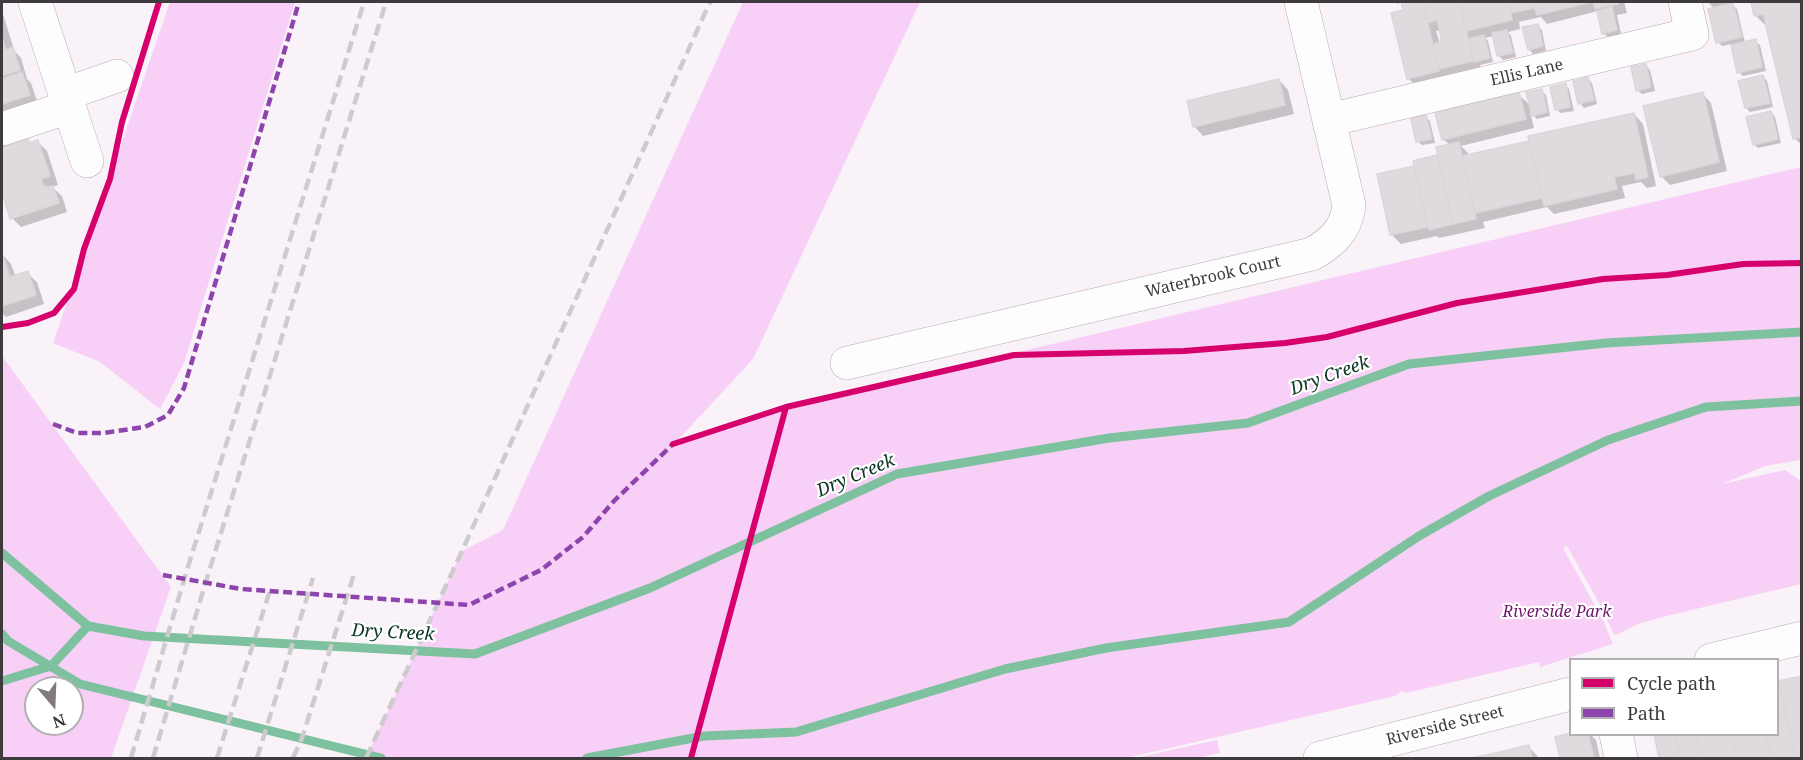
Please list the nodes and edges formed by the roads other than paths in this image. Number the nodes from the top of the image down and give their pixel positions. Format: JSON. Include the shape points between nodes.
{"nodes":[{"id":1,"x":35,"y":2,"type":"edge"},
{"id":2,"x":1301,"y":2,"type":"edge"},
{"id":3,"x":1685,"y":2,"type":"edge"},
{"id":4,"x":117,"y":76,"type":"dead end"},
{"id":5,"x":67,"y":101,"type":"junction"},
{"id":6,"x":1329,"y":120,"type":"junction"},
{"id":7,"x":2,"y":129,"type":"edge"},
{"id":8,"x":87,"y":161,"type":"dead end"},
{"id":9,"x":847,"y":363,"type":"dead end"},
{"id":10,"x":1802,"y":638,"type":"edge"},
{"id":11,"x":1719,"y":658,"type":"edge"},
{"id":12,"x":1569,"y":694,"type":"edge"},
{"id":13,"x":1616,"y":736,"type":"edge"},
{"id":14,"x":1320,"y":759,"type":"edge"},
{"id":15,"x":1621,"y":759,"type":"edge"}],
"edges":[{"from":1,"to":5,"type":"street"},
{"from":2,"to":6,"type":"street","name":"Waterbrook Court"},
{"from":3,"to":6,"type":"street","name":"Ellis Lane","via":[[1692,34]]},
{"from":4,"to":5,"type":"street"},
{"from":5,"to":7,"type":"street"},
{"from":5,"to":8,"type":"street"},
{"from":6,"to":9,"type":"street","name":"Waterbrook Court","via":[[1348,215],[1338,235],[1312,254]]},
{"from":10,"to":11,"type":"street"},
{"from":12,"to":14,"type":"street","name":"Riverside Street"},
{"from":13,"to":15,"type":"street"}]}
